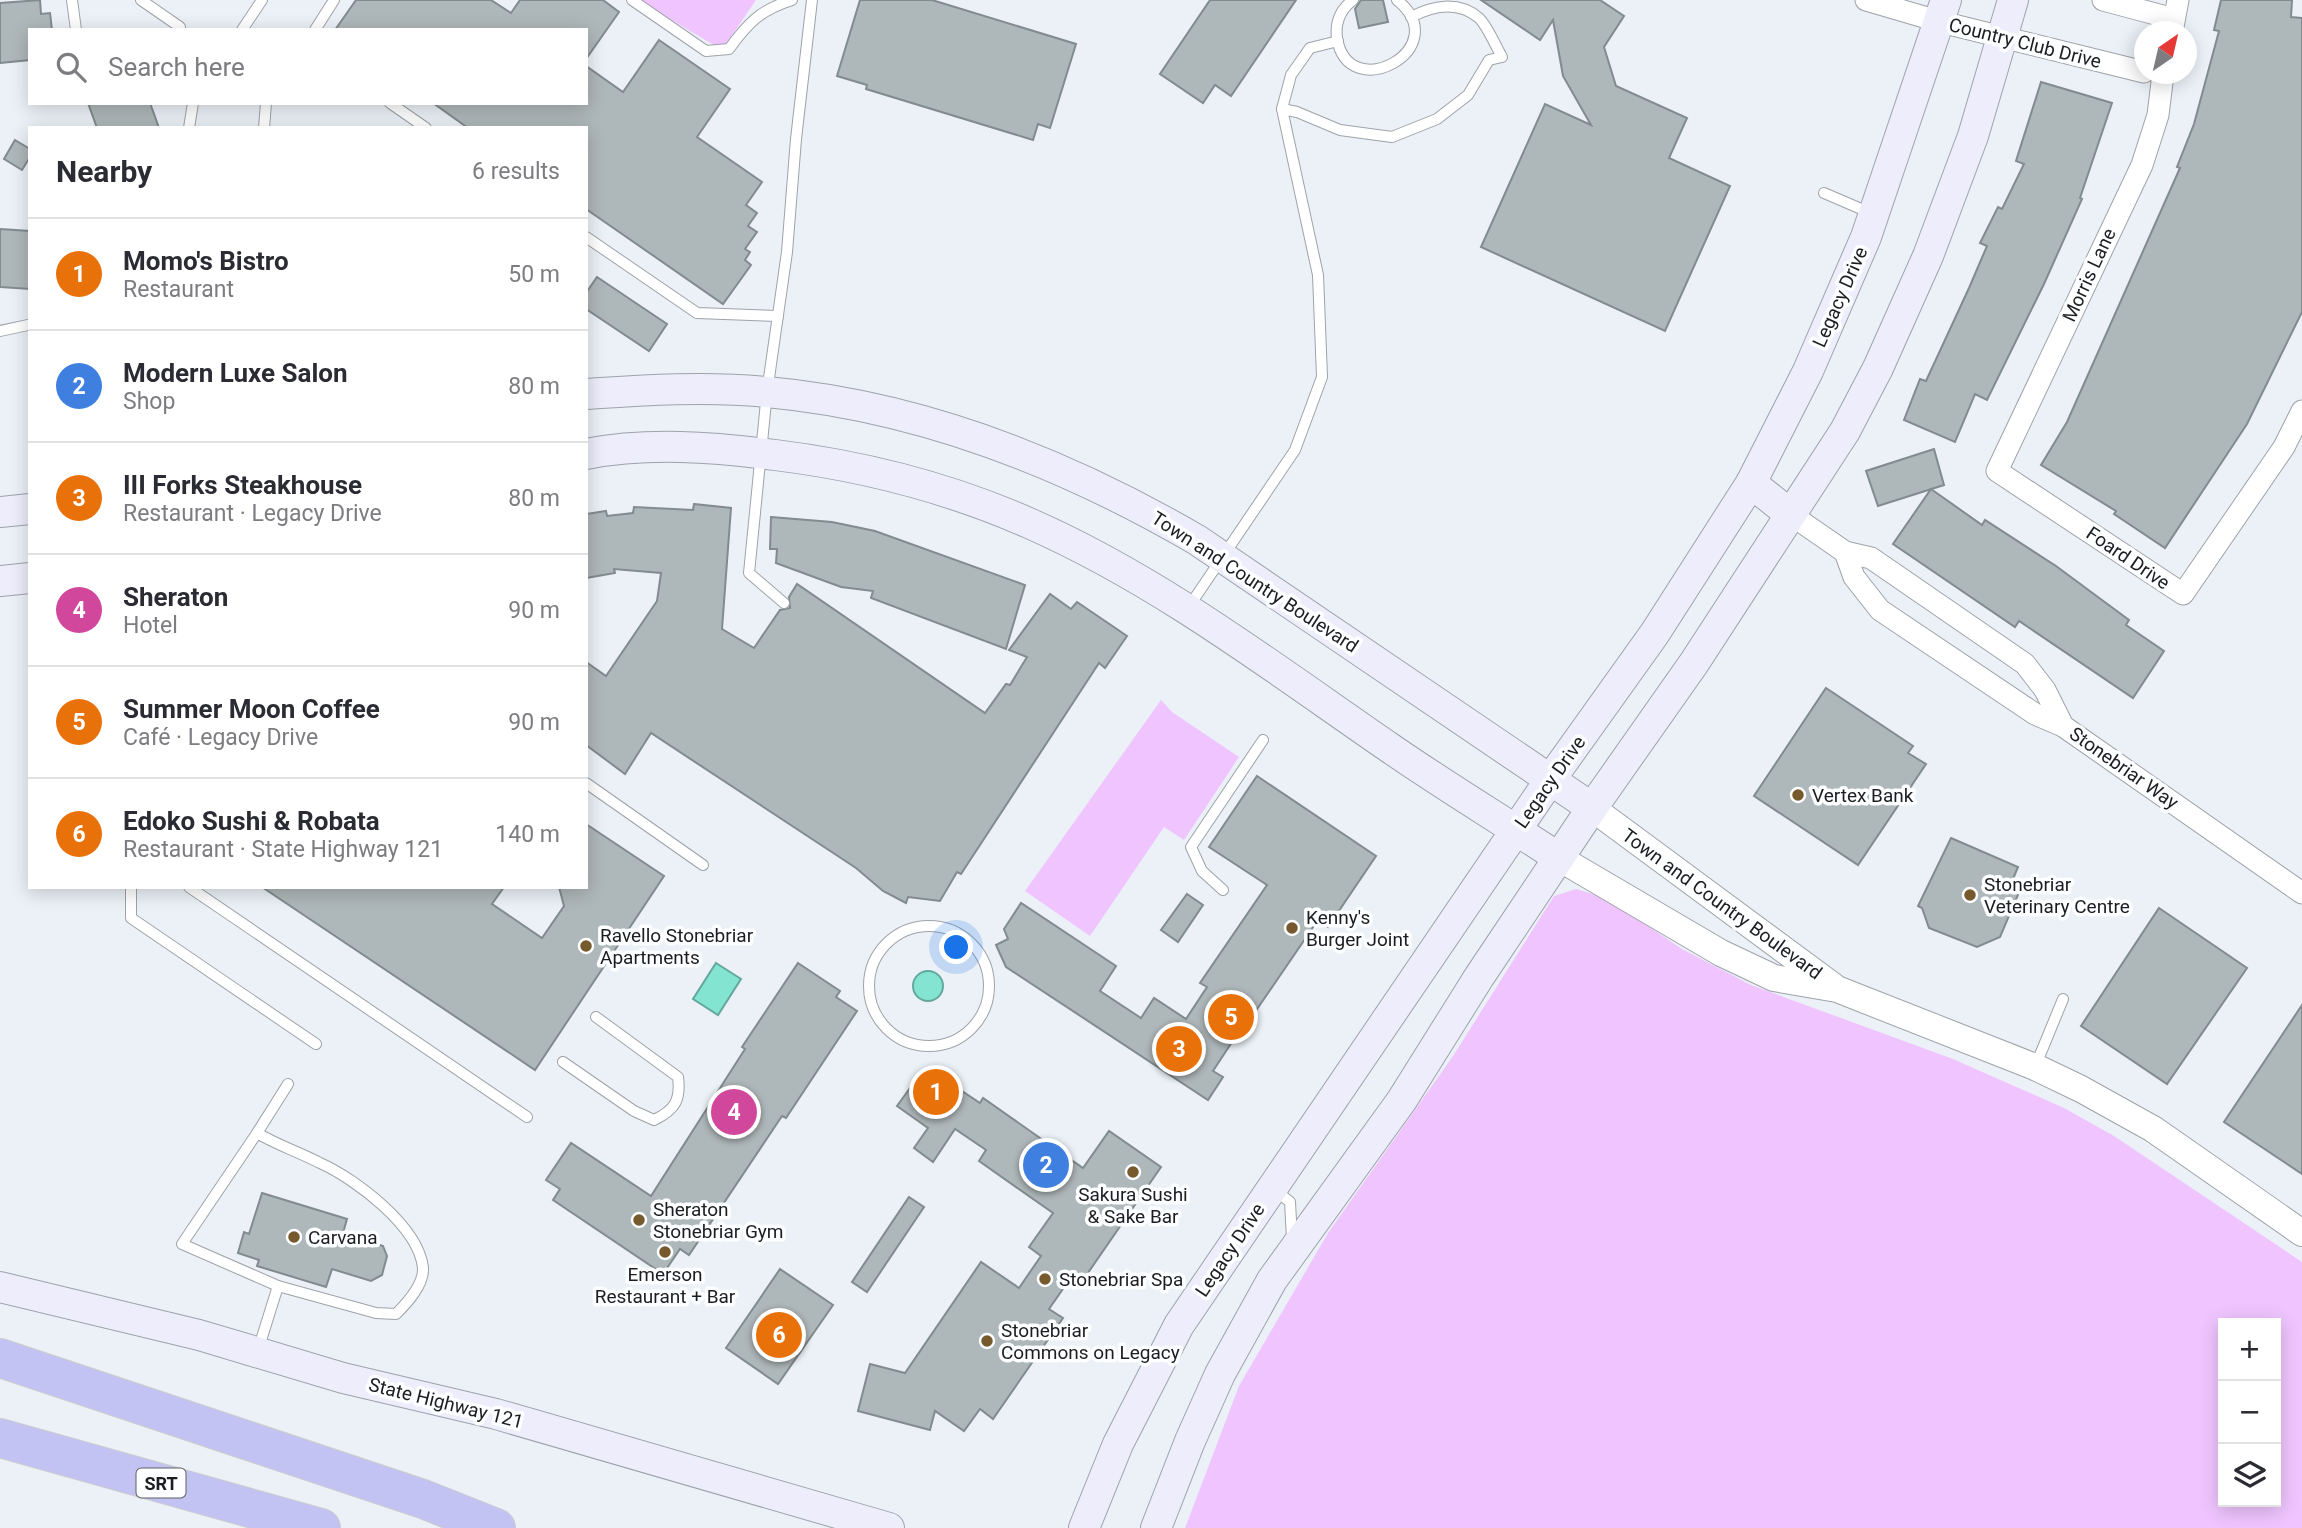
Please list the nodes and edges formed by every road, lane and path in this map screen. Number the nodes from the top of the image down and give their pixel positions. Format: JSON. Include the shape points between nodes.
{"nodes":[{"id":1,"x":72,"y":0,"type":"edge"},
{"id":2,"x":142,"y":0,"type":"edge"},
{"id":3,"x":262,"y":0,"type":"edge"},
{"id":4,"x":334,"y":0,"type":"edge"},
{"id":5,"x":632,"y":0,"type":"edge"},
{"id":6,"x":792,"y":0,"type":"edge"},
{"id":7,"x":812,"y":0,"type":"edge"},
{"id":8,"x":1353,"y":0,"type":"edge"},
{"id":9,"x":1397,"y":0,"type":"edge"},
{"id":10,"x":1866,"y":0,"type":"edge"},
{"id":11,"x":2013,"y":0,"type":"edge"},
{"id":12,"x":2103,"y":0,"type":"edge"},
{"id":13,"x":1943,"y":11,"type":"edge"},
{"id":14,"x":1411,"y":17,"type":"junction"},
{"id":15,"x":2175,"y":17,"type":"edge"},
{"id":16,"x":76,"y":28,"type":"edge"},
{"id":17,"x":182,"y":28,"type":"edge"},
{"id":18,"x":243,"y":28,"type":"edge"},
{"id":19,"x":316,"y":28,"type":"edge"},
{"id":20,"x":2003,"y":36,"type":"junction"},
{"id":21,"x":1338,"y":41,"type":"junction"},
{"id":22,"x":2134,"y":69,"type":"edge"},
{"id":23,"x":2156,"y":84,"type":"edge"},
{"id":24,"x":193,"y":105,"type":"edge"},
{"id":25,"x":266,"y":105,"type":"edge"},
{"id":26,"x":393,"y":105,"type":"edge"},
{"id":27,"x":1282,"y":109,"type":"junction"},
{"id":28,"x":189,"y":126,"type":"edge"},
{"id":29,"x":264,"y":126,"type":"edge"},
{"id":30,"x":423,"y":126,"type":"edge"},
{"id":31,"x":1824,"y":193,"type":"dead end"},
{"id":32,"x":1874,"y":214,"type":"junction"},
{"id":33,"x":588,"y":238,"type":"edge"},
{"id":34,"x":778,"y":316,"type":"junction"},
{"id":35,"x":28,"y":325,"type":"edge"},
{"id":36,"x":0,"y":331,"type":"edge"},
{"id":37,"x":768,"y":391,"type":"junction"},
{"id":38,"x":588,"y":394,"type":"edge"},
{"id":39,"x":2302,"y":411,"type":"edge"},
{"id":40,"x":761,"y":453,"type":"junction"},
{"id":41,"x":588,"y":454,"type":"edge"},
{"id":42,"x":1997,"y":471,"type":"joint"},
{"id":43,"x":1751,"y":483,"type":"junction"},
{"id":44,"x":28,"y":509,"type":"edge"},
{"id":45,"x":0,"y":512,"type":"edge"},
{"id":46,"x":1790,"y":514,"type":"junction"},
{"id":47,"x":1845,"y":552,"type":"junction"},
{"id":48,"x":1223,"y":557,"type":"junction"},
{"id":49,"x":28,"y":578,"type":"edge"},
{"id":50,"x":0,"y":581,"type":"edge"},
{"id":51,"x":784,"y":603,"type":"dead end"},
{"id":52,"x":1944,"y":607,"type":"junction"},
{"id":53,"x":1186,"y":610,"type":"junction"},
{"id":54,"x":1921,"y":637,"type":"junction"},
{"id":55,"x":2063,"y":726,"type":"junction"},
{"id":56,"x":1263,"y":740,"type":"dead end"},
{"id":57,"x":1550,"y":780,"type":"junction"},
{"id":58,"x":588,"y":784,"type":"edge"},
{"id":59,"x":1592,"y":808,"type":"junction"},
{"id":60,"x":1517,"y":830,"type":"junction"},
{"id":61,"x":1559,"y":858,"type":"junction"},
{"id":62,"x":703,"y":864,"type":"dead end"},
{"id":63,"x":131,"y":889,"type":"edge"},
{"id":64,"x":192,"y":889,"type":"edge"},
{"id":65,"x":1223,"y":890,"type":"dead end"},
{"id":66,"x":2302,"y":893,"type":"edge"},
{"id":67,"x":962,"y":937,"type":"joint"},
{"id":68,"x":1837,"y":989,"type":"junction"},
{"id":69,"x":2063,"y":999,"type":"dead end"},
{"id":70,"x":596,"y":1017,"type":"dead end"},
{"id":71,"x":316,"y":1044,"type":"dead end"},
{"id":72,"x":564,"y":1062,"type":"dead end"},
{"id":73,"x":2035,"y":1067,"type":"junction"},
{"id":74,"x":288,"y":1084,"type":"dead end"},
{"id":75,"x":527,"y":1116,"type":"dead end"},
{"id":76,"x":257,"y":1133,"type":"junction"},
{"id":77,"x":1273,"y":1188,"type":"junction"},
{"id":78,"x":2302,"y":1233,"type":"edge"},
{"id":79,"x":1272,"y":1280,"type":"junction"},
{"id":80,"x":278,"y":1286,"type":"junction"},
{"id":81,"x":0,"y":1287,"type":"edge"},
{"id":82,"x":257,"y":1352,"type":"junction"},
{"id":83,"x":0,"y":1358,"type":"edge"},
{"id":84,"x":0,"y":1438,"type":"edge"},
{"id":85,"x":321,"y":1528,"type":"edge"},
{"id":86,"x":496,"y":1528,"type":"edge"},
{"id":87,"x":889,"y":1528,"type":"edge"},
{"id":88,"x":1084,"y":1528,"type":"edge"},
{"id":89,"x":1156,"y":1528,"type":"edge"}],
"edges":[{"from":1,"to":16,"type":"lane"},
{"from":2,"to":17,"type":"lane"},
{"from":3,"to":18,"type":"lane"},
{"from":4,"to":19,"type":"lane"},
{"from":5,"to":6,"type":"lane","via":[[706,51],[729,49],[747,25],[769,7]]},
{"from":7,"to":34,"type":"lane"},
{"from":8,"to":21,"type":"lane","via":[[1339,16]]},
{"from":9,"to":14,"type":"lane"},
{"from":10,"to":13,"type":"street","name":"Country Club Drive"},
{"from":11,"to":20,"type":"main road"},
{"from":12,"to":15,"type":"street"},
{"from":13,"to":20,"type":"street","name":"Country Club Drive"},
{"from":13,"to":32,"type":"main road","name":"Legacy Drive"},
{"from":14,"to":21,"type":"lane","via":[[1414,29],[1407,53],[1388,68],[1363,68],[1352,62]]},
{"from":14,"to":27,"type":"lane","via":[[1451,5],[1479,18],[1502,57],[1489,60],[1468,95],[1437,119],[1392,137],[1340,131]]},
{"from":20,"to":22,"type":"street","name":"Country Club Drive"},
{"from":20,"to":46,"type":"main road","via":[[1973,136],[1911,293],[1845,431]]},
{"from":21,"to":27,"type":"lane","via":[[1310,48],[1291,75]]},
{"from":23,"to":42,"type":"street","name":"Morris Lane","via":[[2158,115],[2142,165]]},
{"from":24,"to":28,"type":"lane"},
{"from":25,"to":29,"type":"lane"},
{"from":26,"to":30,"type":"lane"},
{"from":27,"to":48,"type":"lane","via":[[1318,275],[1322,377],[1295,450]]},
{"from":31,"to":32,"type":"lane"},
{"from":32,"to":43,"type":"main road","name":"Legacy Drive","via":[[1808,371]]},
{"from":33,"to":34,"type":"lane","via":[[697,313]]},
{"from":34,"to":37,"type":"lane"},
{"from":35,"to":36,"type":"lane"},
{"from":37,"to":38,"type":"main road","name":"Town and Country Boulevard"},
{"from":37,"to":40,"type":"lane"},
{"from":37,"to":48,"type":"main road","name":"Town and Country Boulevard","via":[[905,415],[1009,449],[1128,502]]},
{"from":39,"to":42,"type":"street","name":"Foard Drive","via":[[2284,447],[2183,594]]},
{"from":40,"to":41,"type":"main road","name":"Town and Country Boulevard","via":[[646,447]]},
{"from":40,"to":51,"type":"lane","via":[[749,573]]},
{"from":40,"to":53,"type":"main road","name":"Town and Country Boulevard","via":[[858,468],[990,507],[1087,551]]},
{"from":43,"to":46,"type":"main road"},
{"from":43,"to":57,"type":"main road","name":"Legacy Drive","via":[[1655,633]]},
{"from":44,"to":45,"type":"main road"},
{"from":46,"to":47,"type":"street","name":"Stonebriar Way"},
{"from":46,"to":59,"type":"main road","via":[[1694,663]]},
{"from":47,"to":52,"type":"street","name":"Stonebriar Way","via":[[1871,558]]},
{"from":47,"to":54,"type":"street","via":[[1854,577],[1880,610]]},
{"from":48,"to":53,"type":"lane"},
{"from":48,"to":57,"type":"main road","name":"Town and Country Boulevard"},
{"from":49,"to":50,"type":"main road"},
{"from":52,"to":54,"type":"street"},
{"from":52,"to":55,"type":"street","name":"Stonebriar Way","via":[[2025,664]]},
{"from":53,"to":60,"type":"main road","name":"Town and Country Boulevard"},
{"from":54,"to":55,"type":"street","via":[[2035,714]]},
{"from":55,"to":66,"type":"street","name":"Stonebriar Way"},
{"from":56,"to":65,"type":"lane","via":[[1191,848],[1202,871]]},
{"from":57,"to":59,"type":"main road","name":"Town and Country Boulevard"},
{"from":57,"to":60,"type":"main road","name":"Legacy Drive"},
{"from":58,"to":62,"type":"lane"},
{"from":59,"to":61,"type":"main road"},
{"from":59,"to":68,"type":"street","name":"Town and Country Boulevard"},
{"from":60,"to":61,"type":"main road","name":"Town and Country Boulevard"},
{"from":60,"to":77,"type":"main road","name":"Legacy Drive"},
{"from":61,"to":68,"type":"street","name":"Town and Country Boulevard","via":[[1721,953],[1774,978]]},
{"from":61,"to":79,"type":"main road","via":[[1402,1100]]},
{"from":63,"to":71,"type":"lane","via":[[131,918]]},
{"from":64,"to":75,"type":"lane"},
{"from":67,"to":67,"type":"lane","via":[[928,926],[910,929],[891,940],[877,956],[870,976],[870,999],[879,1020],[895,1036],[918,1046],[943,1045],[966,1035],[982,1015],[990,997],[988,972],[978,952]]},
{"from":68,"to":73,"type":"street","name":"Town and Country Boulevard"},
{"from":69,"to":73,"type":"lane"},
{"from":70,"to":72,"type":"lane","via":[[678,1077],[681,1095],[671,1111],[654,1120],[634,1111]]},
{"from":73,"to":78,"type":"street","name":"Town and Country Boulevard","via":[[2153,1129]]},
{"from":74,"to":76,"type":"lane"},
{"from":76,"to":80,"type":"lane","via":[[182,1244]]},
{"from":76,"to":80,"type":"lane","via":[[357,1185],[417,1244],[424,1271],[412,1298],[396,1314],[376,1313]]},
{"from":77,"to":79,"type":"lane","via":[[1290,1202],[1294,1236]]},
{"from":77,"to":88,"type":"main road","name":"Legacy Drive","via":[[1160,1358]]},
{"from":79,"to":89,"type":"main road","via":[[1220,1374]]},
{"from":80,"to":82,"type":"lane"},
{"from":81,"to":82,"type":"main road","name":"State Highway 121"},
{"from":82,"to":87,"type":"main road","name":"State Highway 121","via":[[343,1378],[496,1414]]},
{"from":83,"to":86,"type":"highway","via":[[423,1499]]},
{"from":84,"to":85,"type":"highway","number":"SRT"}]}
